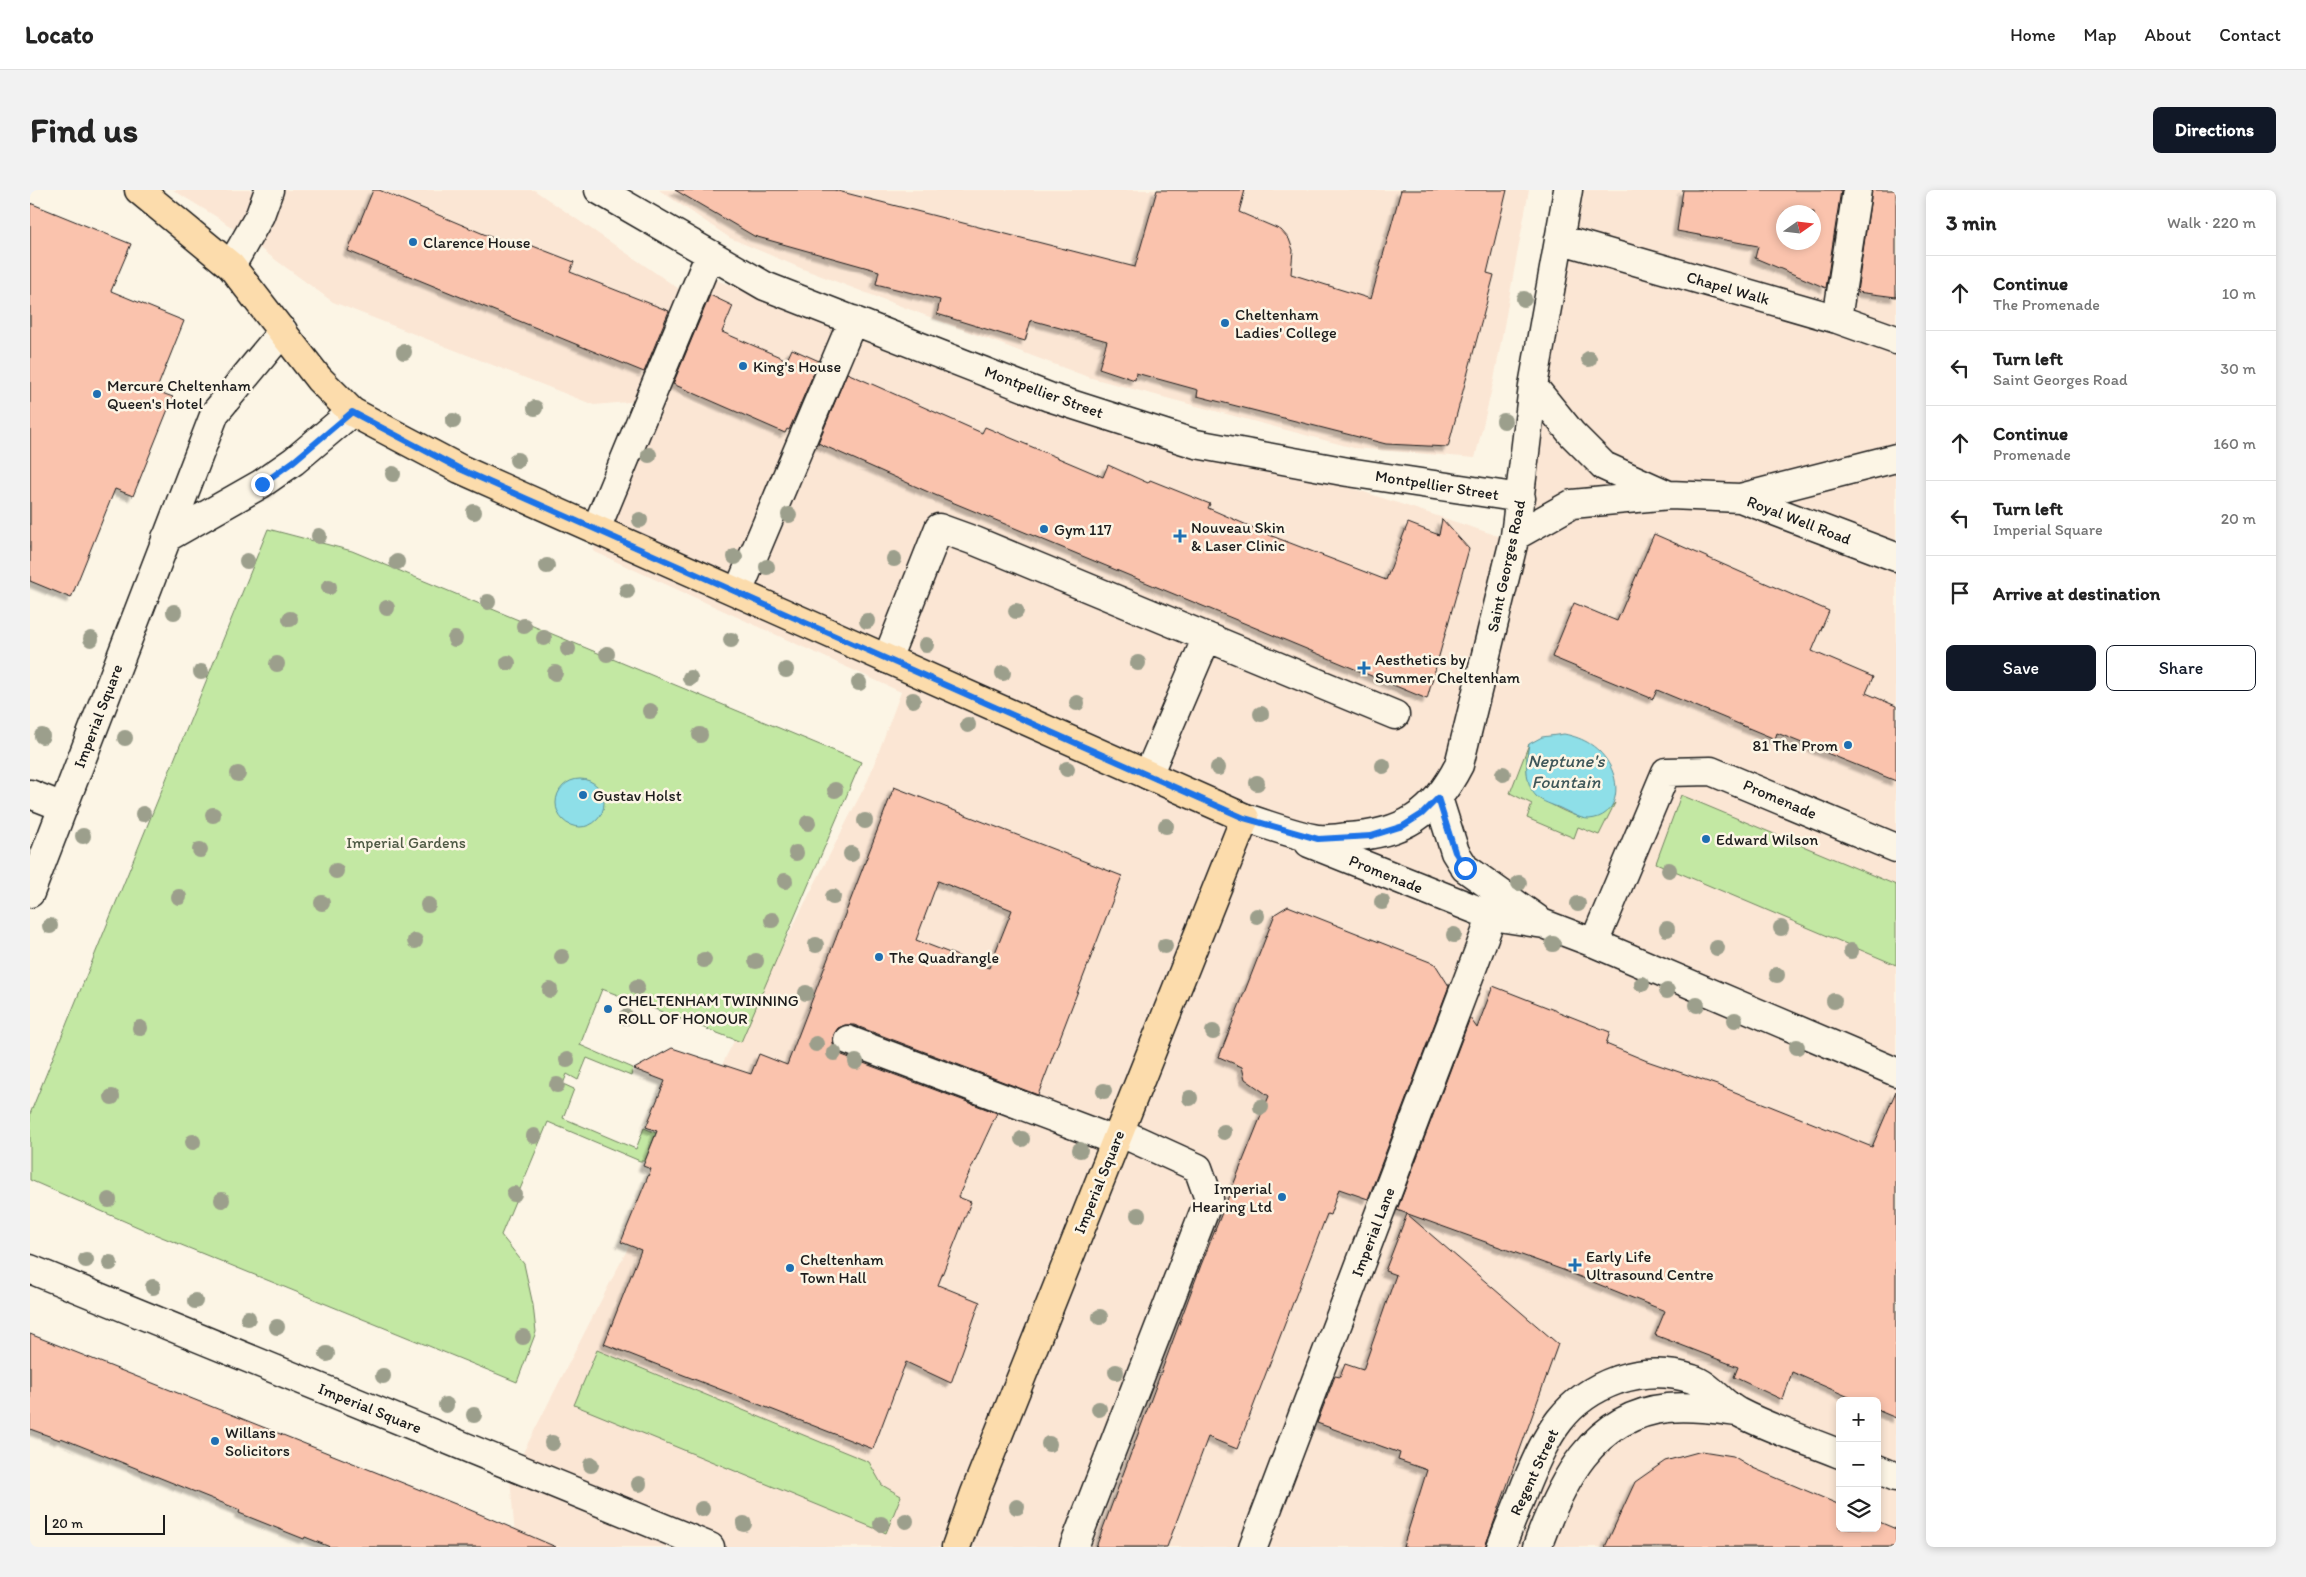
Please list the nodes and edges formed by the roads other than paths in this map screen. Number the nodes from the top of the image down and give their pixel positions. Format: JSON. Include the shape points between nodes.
{"nodes":[{"id":1,"x":140,"y":190,"type":"edge"},
{"id":2,"x":270,"y":190,"type":"edge"},
{"id":3,"x":599,"y":190,"type":"edge"},
{"id":4,"x":1568,"y":190,"type":"edge"},
{"id":5,"x":1857,"y":190,"type":"edge"},
{"id":6,"x":1559,"y":239,"type":"junction"},
{"id":7,"x":710,"y":254,"type":"junction"},
{"id":8,"x":231,"y":266,"type":"junction"},
{"id":9,"x":853,"y":320,"type":"junction"},
{"id":10,"x":1837,"y":320,"type":"junction"},
{"id":11,"x":283,"y":331,"type":"junction"},
{"id":12,"x":1896,"y":340,"type":"edge"},
{"id":13,"x":1532,"y":386,"type":"junction"},
{"id":14,"x":352,"y":412,"type":"junction"},
{"id":15,"x":1896,"y":458,"type":"edge"},
{"id":16,"x":1670,"y":495,"type":"junction"},
{"id":17,"x":1521,"y":498,"type":"junction"},
{"id":18,"x":1740,"y":498,"type":"junction"},
{"id":19,"x":596,"y":529,"type":"junction"},
{"id":20,"x":1515,"y":536,"type":"junction"},
{"id":21,"x":166,"y":538,"type":"junction"},
{"id":22,"x":1896,"y":557,"type":"edge"},
{"id":23,"x":738,"y":592,"type":"junction"},
{"id":24,"x":1207,"y":637,"type":"junction"},
{"id":25,"x":887,"y":659,"type":"junction"},
{"id":26,"x":1395,"y":715,"type":"dead end"},
{"id":27,"x":1148,"y":775,"type":"junction"},
{"id":28,"x":30,"y":794,"type":"edge"},
{"id":29,"x":1438,"y":798,"type":"junction"},
{"id":30,"x":63,"y":807,"type":"junction"},
{"id":31,"x":1244,"y":818,"type":"junction"},
{"id":32,"x":1896,"y":848,"type":"edge"},
{"id":33,"x":30,"y":893,"type":"edge"},
{"id":34,"x":1492,"y":916,"type":"junction"},
{"id":35,"x":1544,"y":924,"type":"junction"},
{"id":36,"x":1594,"y":943,"type":"junction"},
{"id":37,"x":848,"y":1040,"type":"dead end"},
{"id":38,"x":1896,"y":1072,"type":"edge"},
{"id":39,"x":1118,"y":1136,"type":"junction"},
{"id":40,"x":30,"y":1269,"type":"edge"},
{"id":41,"x":1737,"y":1412,"type":"junction"},
{"id":42,"x":1836,"y":1452,"type":"edge"},
{"id":43,"x":1881,"y":1471,"type":"edge"},
{"id":44,"x":1896,"y":1477,"type":"edge"},
{"id":45,"x":710,"y":1547,"type":"edge"},
{"id":46,"x":956,"y":1547,"type":"edge"},
{"id":47,"x":1074,"y":1547,"type":"edge"},
{"id":48,"x":1253,"y":1547,"type":"edge"},
{"id":49,"x":1501,"y":1547,"type":"edge"},
{"id":50,"x":1537,"y":1547,"type":"edge"}],
"edges":[{"from":1,"to":8,"type":"main road","name":"Promenade"},
{"from":2,"to":8,"type":"street","via":[[260,215]]},
{"from":3,"to":7,"type":"street","name":"Montpellier Street"},
{"from":4,"to":6,"type":"street","name":"Saint Georges Road"},
{"from":5,"to":10,"type":"street"},
{"from":6,"to":10,"type":"street","name":"Chapel Walk"},
{"from":6,"to":13,"type":"street","name":"Saint Georges Road"},
{"from":7,"to":9,"type":"street","name":"Montpellier Street","via":[[765,286]]},
{"from":7,"to":19,"type":"street"},
{"from":8,"to":11,"type":"main road","name":"Promenade"},
{"from":9,"to":17,"type":"street","name":"Montpellier Street","via":[[1049,397],[1196,444],[1348,472]]},
{"from":9,"to":23,"type":"street"},
{"from":10,"to":12,"type":"street","name":"Chapel Walk"},
{"from":11,"to":14,"type":"main road","name":"Promenade","via":[[319,379]]},
{"from":11,"to":21,"type":"street","name":"Imperial Square","via":[[215,413]]},
{"from":13,"to":16,"type":"street","name":"Royal Well Road","via":[[1604,466]]},
{"from":13,"to":17,"type":"street","name":"Saint Georges Road"},
{"from":14,"to":19,"type":"main road","name":"Promenade","via":[[460,469]]},
{"from":14,"to":21,"type":"street","via":[[262,484]]},
{"from":15,"to":18,"type":"street"},
{"from":16,"to":18,"type":"street","name":"Royal Well Road"},
{"from":16,"to":20,"type":"street","name":"Royal Well Road","via":[[1572,504]]},
{"from":17,"to":20,"type":"street","name":"Saint Georges Road"},
{"from":18,"to":22,"type":"street","name":"Royal Well Road"},
{"from":19,"to":23,"type":"main road","name":"Promenade"},
{"from":20,"to":29,"type":"street","name":"Saint Georges Road","via":[[1459,764]]},
{"from":21,"to":30,"type":"street","name":"Imperial Square"},
{"from":23,"to":25,"type":"main road","name":"Promenade"},
{"from":24,"to":25,"type":"street","via":[[939,528]]},
{"from":24,"to":26,"type":"street"},
{"from":24,"to":27,"type":"street"},
{"from":25,"to":27,"type":"main road","name":"Promenade"},
{"from":27,"to":31,"type":"main road","name":"Promenade"},
{"from":28,"to":30,"type":"street"},
{"from":29,"to":31,"type":"street","name":"Saint Georges Road","via":[[1403,826],[1371,836],[1318,839]]},
{"from":29,"to":35,"type":"street","via":[[1455,852],[1465,868]]},
{"from":30,"to":33,"type":"street","name":"Imperial Square"},
{"from":31,"to":34,"type":"street","name":"Promenade"},
{"from":31,"to":39,"type":"main road","name":"Imperial Square"},
{"from":32,"to":36,"type":"street","name":"Promenade","via":[[1711,771],[1660,769]]},
{"from":34,"to":35,"type":"street","name":"Promenade"},
{"from":34,"to":48,"type":"street","name":"Imperial Lane"},
{"from":35,"to":36,"type":"street","name":"Promenade"},
{"from":36,"to":38,"type":"street","name":"Promenade"},
{"from":37,"to":39,"type":"street"},
{"from":39,"to":46,"type":"main road","name":"Imperial Square"},
{"from":39,"to":47,"type":"street","via":[[1198,1168],[1209,1199]]},
{"from":40,"to":45,"type":"street","name":"Imperial Square"},
{"from":41,"to":42,"type":"street","name":"Regent Street"},
{"from":41,"to":49,"type":"street","name":"Regent Street","via":[[1694,1379],[1650,1373],[1627,1376],[1601,1386],[1558,1419],[1544,1442]]},
{"from":41,"to":50,"type":"street","name":"Regent Street","via":[[1667,1408],[1623,1421],[1602,1435],[1571,1472]]},
{"from":43,"to":44,"type":"street"}]}
